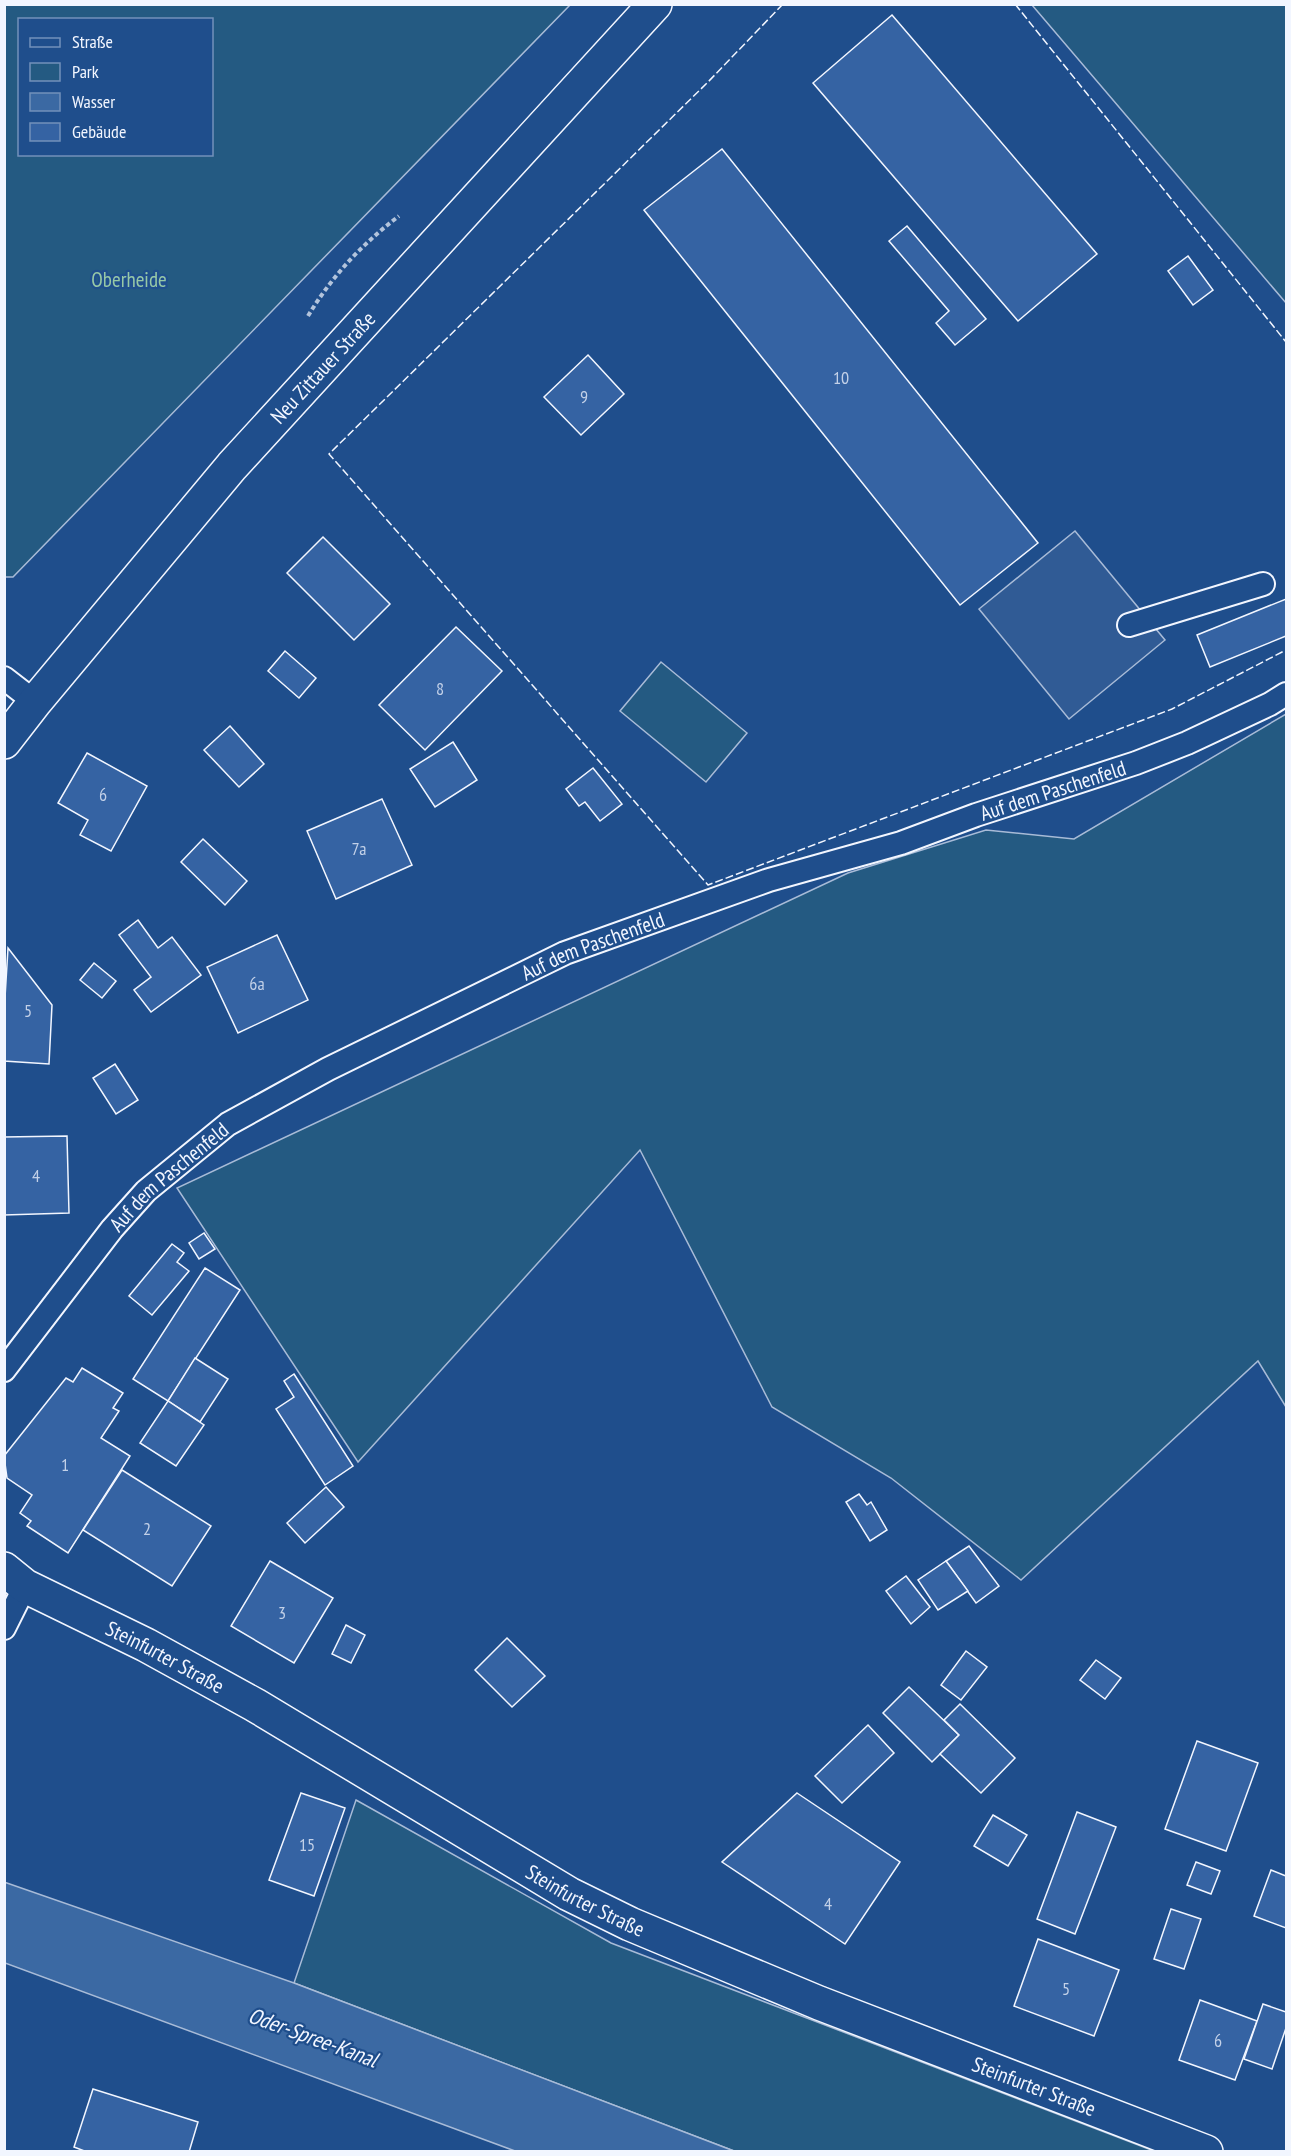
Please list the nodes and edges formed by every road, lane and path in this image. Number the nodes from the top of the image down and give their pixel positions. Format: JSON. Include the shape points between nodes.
{"nodes":[{"id":1,"x":655,"y":4,"type":"edge"},
{"id":2,"x":1263,"y":584,"type":"dead end"},
{"id":3,"x":1129,"y":625,"type":"dead end"},
{"id":4,"x":4,"y":678,"type":"edge"},
{"id":5,"x":1287,"y":694,"type":"edge"},
{"id":6,"x":36,"y":702,"type":"junction"},
{"id":7,"x":4,"y":742,"type":"edge"},
{"id":8,"x":4,"y":1370,"type":"edge"},
{"id":9,"x":15,"y":1578,"type":"edge"},
{"id":10,"x":4,"y":1628,"type":"edge"},
{"id":11,"x":1206,"y":2151,"type":"edge"}],
"edges":[{"from":1,"to":6,"type":"street","name":"Neu Zittauer Straße","via":[[232,466]]},
{"from":2,"to":3,"type":"lane"},
{"from":4,"to":6,"type":"lane"},
{"from":5,"to":8,"type":"lane","name":"Auf dem Paschenfeld","via":[[1136,763],[901,843],[770,880],[565,953],[328,1069],[228,1124],[146,1191],[112,1229]]},
{"from":6,"to":7,"type":"street","name":"Neu Zittauer Straße"},
{"from":9,"to":10,"type":"lane"},
{"from":9,"to":11,"type":"street","name":"Steinfurter Straße","via":[[255,1705],[569,1894],[630,1924],[819,2003]]}]}
